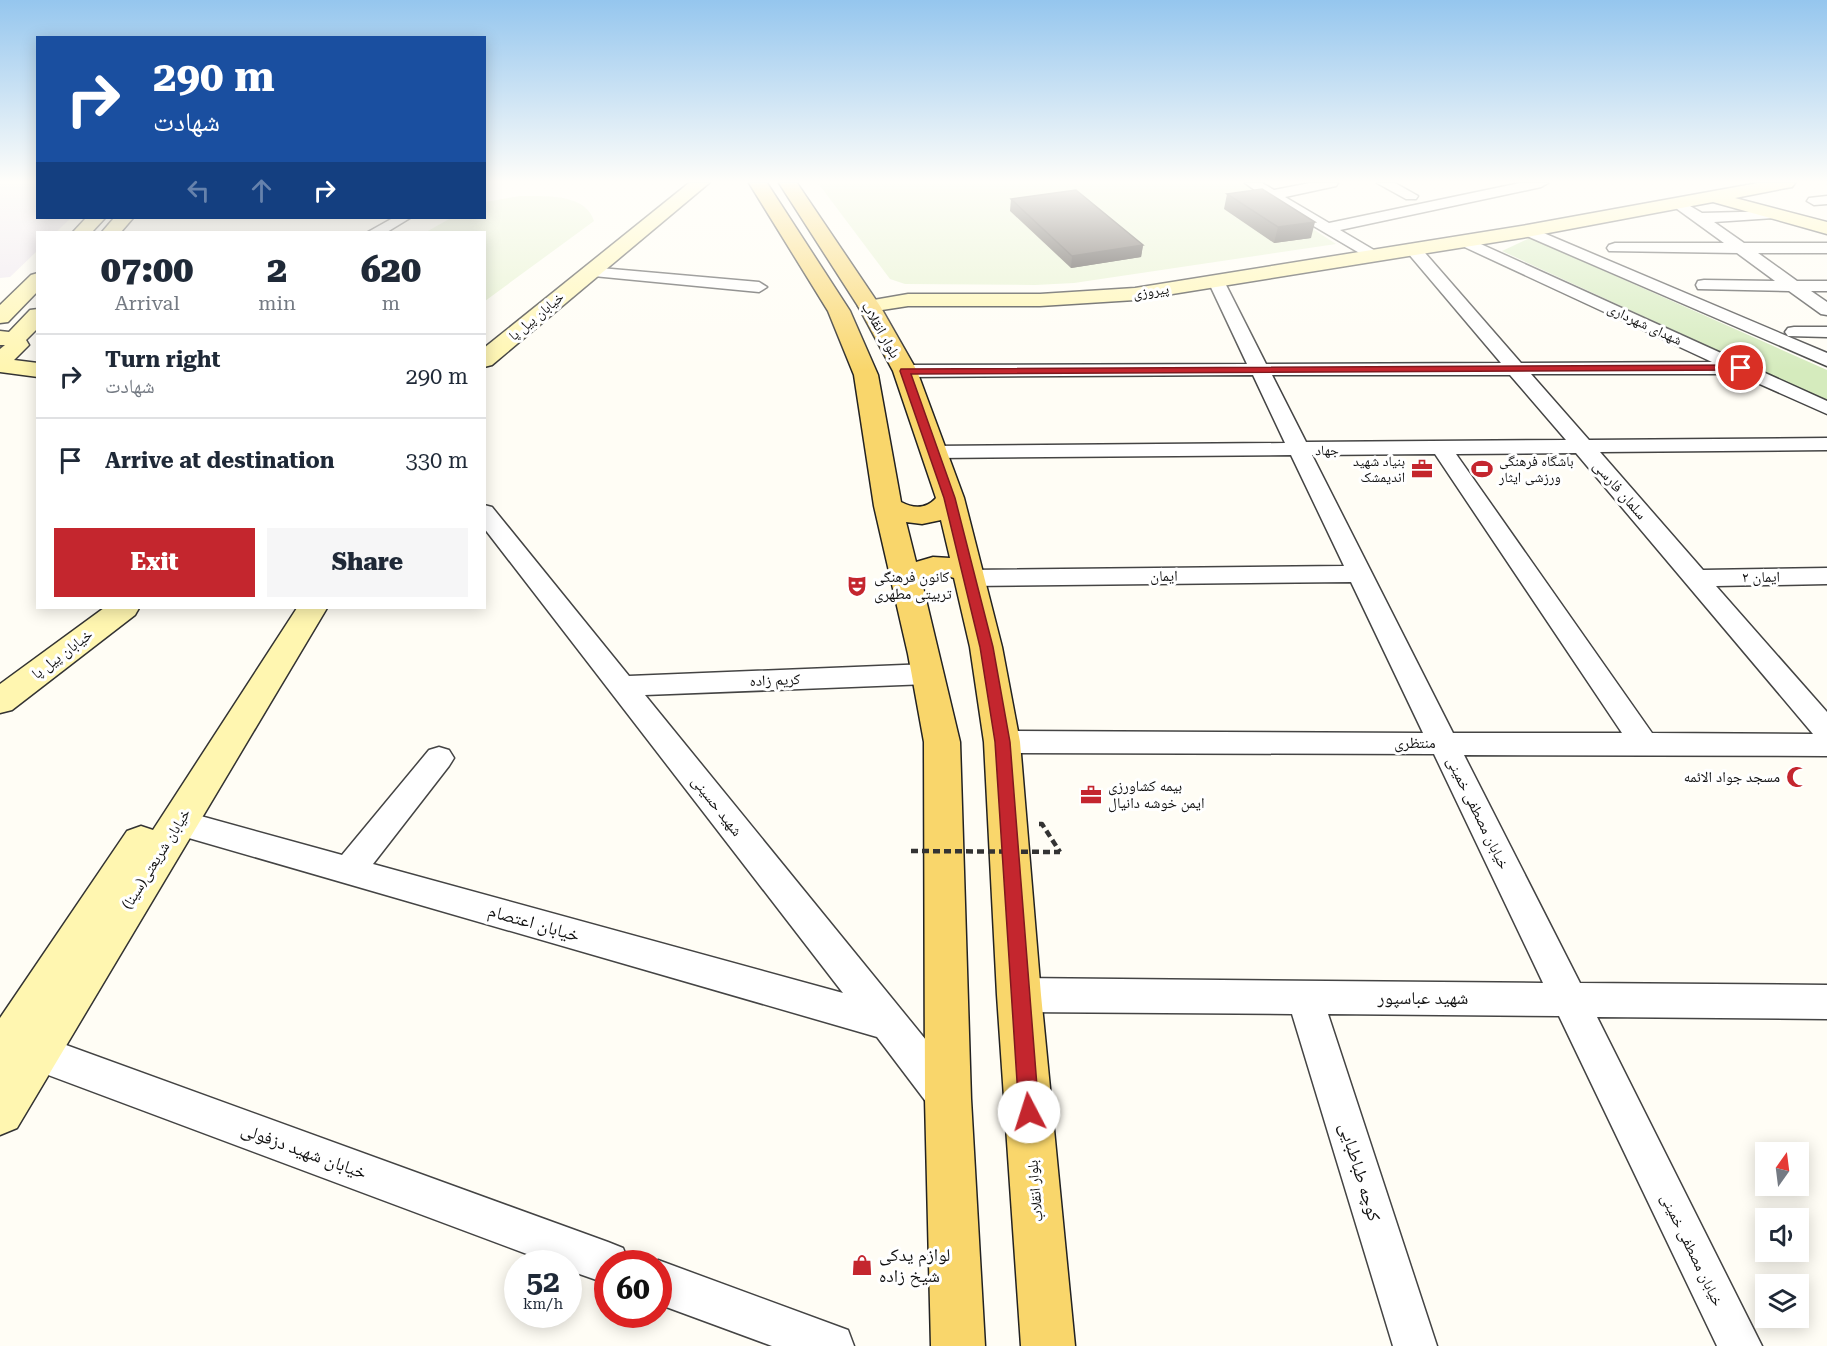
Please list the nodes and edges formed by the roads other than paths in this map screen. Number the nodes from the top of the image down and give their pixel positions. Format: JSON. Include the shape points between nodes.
{"nodes":[{"id":1,"x":598,"y":246,"type":"edge"},
{"id":2,"x":622,"y":246,"type":"edge"},
{"id":3,"x":801,"y":246,"type":"edge"},
{"id":4,"x":819,"y":246,"type":"edge"},
{"id":5,"x":1356,"y":246,"type":"edge"},
{"id":6,"x":1400,"y":246,"type":"edge"},
{"id":7,"x":1433,"y":246,"type":"edge"},
{"id":8,"x":1474,"y":246,"type":"edge"},
{"id":9,"x":1561,"y":246,"type":"edge"},
{"id":10,"x":1738,"y":246,"type":"edge"},
{"id":11,"x":1615,"y":248,"type":"dead end"},
{"id":12,"x":1741,"y":248,"type":"junction"},
{"id":13,"x":1827,"y":248,"type":"edge"},
{"id":14,"x":1413,"y":249,"type":"junction"},
{"id":15,"x":1367,"y":252,"type":"junction"},
{"id":16,"x":589,"y":272,"type":"junction"},
{"id":17,"x":36,"y":281,"type":"edge"},
{"id":18,"x":1216,"y":281,"type":"junction"},
{"id":19,"x":1704,"y":285,"type":"dead end"},
{"id":20,"x":1794,"y":286,"type":"junction"},
{"id":21,"x":1827,"y":286,"type":"edge"},
{"id":22,"x":759,"y":287,"type":"dead end"},
{"id":23,"x":863,"y":298,"type":"junction"},
{"id":24,"x":1827,"y":310,"type":"edge"},
{"id":25,"x":0,"y":317,"type":"edge"},
{"id":26,"x":36,"y":318,"type":"edge"},
{"id":27,"x":1794,"y":332,"type":"dead end"},
{"id":28,"x":1827,"y":332,"type":"edge"},
{"id":29,"x":486,"y":335,"type":"edge"},
{"id":30,"x":18,"y":343,"type":"edge"},
{"id":31,"x":0,"y":358,"type":"edge"},
{"id":32,"x":486,"y":358,"type":"edge"},
{"id":33,"x":1827,"y":360,"type":"edge"},
{"id":34,"x":0,"y":365,"type":"edge"},
{"id":35,"x":1741,"y":368,"type":"junction"},
{"id":36,"x":1516,"y":369,"type":"junction"},
{"id":37,"x":36,"y":370,"type":"edge"},
{"id":38,"x":1260,"y":370,"type":"junction"},
{"id":39,"x":905,"y":371,"type":"junction"},
{"id":40,"x":1827,"y":408,"type":"edge"},
{"id":41,"x":1827,"y":444,"type":"edge"},
{"id":42,"x":1583,"y":447,"type":"junction"},
{"id":43,"x":1442,"y":448,"type":"junction"},
{"id":44,"x":1299,"y":450,"type":"junction"},
{"id":45,"x":934,"y":452,"type":"junction"},
{"id":46,"x":950,"y":498,"type":"junction"},
{"id":47,"x":888,"y":506,"type":"junction"},
{"id":48,"x":486,"y":515,"type":"edge"},
{"id":49,"x":1360,"y":574,"type":"junction"},
{"id":50,"x":967,"y":575,"type":"junction"},
{"id":51,"x":1827,"y":576,"type":"edge"},
{"id":52,"x":1695,"y":578,"type":"junction"},
{"id":53,"x":908,"y":587,"type":"junction"},
{"id":54,"x":90,"y":609,"type":"edge"},
{"id":55,"x":123,"y":609,"type":"edge"},
{"id":56,"x":295,"y":609,"type":"edge"},
{"id":57,"x":311,"y":609,"type":"edge"},
{"id":58,"x":0,"y":674,"type":"edge"},
{"id":59,"x":928,"y":674,"type":"junction"},
{"id":60,"x":622,"y":686,"type":"junction"},
{"id":61,"x":0,"y":701,"type":"edge"},
{"id":62,"x":1827,"y":731,"type":"edge"},
{"id":63,"x":1002,"y":742,"type":"junction"},
{"id":64,"x":1443,"y":743,"type":"junction"},
{"id":65,"x":1644,"y":744,"type":"junction"},
{"id":66,"x":1827,"y":745,"type":"edge"},
{"id":67,"x":439,"y":758,"type":"dead end"},
{"id":68,"x":179,"y":823,"type":"junction"},
{"id":69,"x":348,"y":871,"type":"junction"},
{"id":70,"x":1019,"y":995,"type":"junction"},
{"id":71,"x":1305,"y":997,"type":"junction"},
{"id":72,"x":1570,"y":1000,"type":"junction"},
{"id":73,"x":1827,"y":1002,"type":"edge"},
{"id":74,"x":889,"y":1023,"type":"junction"},
{"id":75,"x":12,"y":1047,"type":"edge"},
{"id":76,"x":948,"y":1099,"type":"junction"},
{"id":77,"x":0,"y":1111,"type":"edge"},
{"id":78,"x":594,"y":1258,"type":"edge"},
{"id":79,"x":672,"y":1287,"type":"edge"},
{"id":80,"x":832,"y":1346,"type":"edge"},
{"id":81,"x":958,"y":1346,"type":"edge"},
{"id":82,"x":1048,"y":1346,"type":"edge"},
{"id":83,"x":1415,"y":1346,"type":"edge"},
{"id":84,"x":1740,"y":1346,"type":"edge"}],
"edges":[{"from":1,"to":29,"type":"main road","name":"خیابان پیل پا"},
{"from":2,"to":16,"type":"main road","name":"خیابان پیل پا"},
{"from":3,"to":47,"type":"main road","name":"بلوار انقلاب","via":[[839,311],[866,375]]},
{"from":4,"to":23,"type":"main road","name":"بلوار انقلاب"},
{"from":5,"to":15,"type":"street"},
{"from":6,"to":15,"type":"main road","name":"پیروزی"},
{"from":7,"to":14,"type":"main road","name":"پیروزی"},
{"from":8,"to":35,"type":"street","name":"شهدای شهرداری"},
{"from":9,"to":33,"type":"street"},
{"from":10,"to":12,"type":"street"},
{"from":11,"to":12,"type":"street"},
{"from":12,"to":13,"type":"street"},
{"from":12,"to":20,"type":"street"},
{"from":14,"to":15,"type":"main road","name":"پیروزی"},
{"from":14,"to":36,"type":"street","name":"سلمان فارسی"},
{"from":15,"to":18,"type":"main road","name":"پیروزی"},
{"from":15,"to":23,"type":"main road","name":"پیروزی","via":[[1084,292],[920,293]]},
{"from":16,"to":22,"type":"street"},
{"from":16,"to":32,"type":"main road","name":"خیابان پیل پا"},
{"from":17,"to":25,"type":"main road"},
{"from":18,"to":23,"type":"main road","name":"پیروزی","via":[[1089,298]]},
{"from":18,"to":38,"type":"street","name":"خیابان مصطفی خمینی"},
{"from":19,"to":20,"type":"street"},
{"from":20,"to":21,"type":"street"},
{"from":20,"to":24,"type":"street"},
{"from":23,"to":39,"type":"main road","name":"بلوار انقلاب"},
{"from":26,"to":30,"type":"main road"},
{"from":27,"to":28,"type":"street"},
{"from":30,"to":31,"type":"main road"},
{"from":34,"to":37,"type":"main road"},
{"from":35,"to":36,"type":"street"},
{"from":35,"to":40,"type":"street","name":"شهدای شهرداری"},
{"from":36,"to":38,"type":"street"},
{"from":36,"to":42,"type":"street","name":"سلمان فارسی"},
{"from":38,"to":39,"type":"street"},
{"from":38,"to":44,"type":"street","name":"خیابان مصطفی خمینی"},
{"from":39,"to":45,"type":"main road","name":"بلوار انقلاب"},
{"from":41,"to":42,"type":"street","name":"جهاد"},
{"from":42,"to":43,"type":"street","name":"جهاد"},
{"from":42,"to":52,"type":"street","name":"سلمان فارسی"},
{"from":43,"to":44,"type":"street","name":"جهاد"},
{"from":43,"to":65,"type":"street"},
{"from":44,"to":45,"type":"street","name":"جهاد"},
{"from":44,"to":49,"type":"street","name":"خیابان مصطفی خمینی"},
{"from":45,"to":46,"type":"main road","name":"بلوار انقلاب"},
{"from":46,"to":47,"type":"main road","via":[[942,509],[925,515],[904,514]]},
{"from":46,"to":50,"type":"main road","name":"بلوار انقلاب"},
{"from":47,"to":53,"type":"main road","name":"بلوار انقلاب"},
{"from":48,"to":60,"type":"street","name":"شهید حسینی"},
{"from":49,"to":50,"type":"street","name":"ایمان"},
{"from":49,"to":64,"type":"street","name":"خیابان مصطفی خمینی"},
{"from":50,"to":53,"type":"main road","via":[[935,566],[916,574]]},
{"from":50,"to":63,"type":"main road","name":"بلوار انقلاب","via":[[986,647]]},
{"from":51,"to":52,"type":"street","name":"ایمان ۲"},
{"from":52,"to":62,"type":"street","name":"سلمان فارسی"},
{"from":53,"to":59,"type":"main road","name":"بلوار انقلاب"},
{"from":54,"to":58,"type":"main road","name":"خیابان پیل پا"},
{"from":55,"to":61,"type":"main road","name":"خیابان پیل پا"},
{"from":56,"to":75,"type":"main road","name":"خیابان شریعتی(سینا)"},
{"from":57,"to":68,"type":"main road","name":"خیابان شریعتی(سینا)"},
{"from":59,"to":60,"type":"street","name":"کریم زاده"},
{"from":59,"to":76,"type":"main road","name":"بلوار انقلاب","via":[[942,742]]},
{"from":60,"to":74,"type":"street","name":"شهید حسینی"},
{"from":63,"to":64,"type":"street","name":"منتظری"},
{"from":63,"to":70,"type":"main road","name":"بلوار انقلاب"},
{"from":64,"to":65,"type":"street","name":"منتظری"},
{"from":64,"to":72,"type":"street","name":"خیابان مصطفی خمینی"},
{"from":65,"to":66,"type":"street","name":"منتظری"},
{"from":67,"to":69,"type":"street"},
{"from":68,"to":69,"type":"street","name":"خیابان اعتصام"},
{"from":68,"to":75,"type":"main road","name":"خیابان شریعتی(سینا)"},
{"from":69,"to":74,"type":"street","name":"خیابان اعتصام"},
{"from":70,"to":71,"type":"street","name":"شهید عباسپور"},
{"from":70,"to":82,"type":"main road","name":"بلوار انقلاب"},
{"from":71,"to":72,"type":"street","name":"شهید عباسپور"},
{"from":71,"to":83,"type":"street","name":"کوچه طباطبایی"},
{"from":72,"to":73,"type":"street","name":"شهید عباسپور"},
{"from":72,"to":84,"type":"street","name":"خیابان مصطفی خمینی"},
{"from":74,"to":76,"type":"street","name":"شهید حسینی"},
{"from":75,"to":77,"type":"main road","name":"خیابان شریعتی(سینا)"},
{"from":75,"to":78,"type":"street","name":"خیابان شهید دزفولی"},
{"from":76,"to":81,"type":"main road","name":"بلوار انقلاب"},
{"from":79,"to":80,"type":"street"}]}
